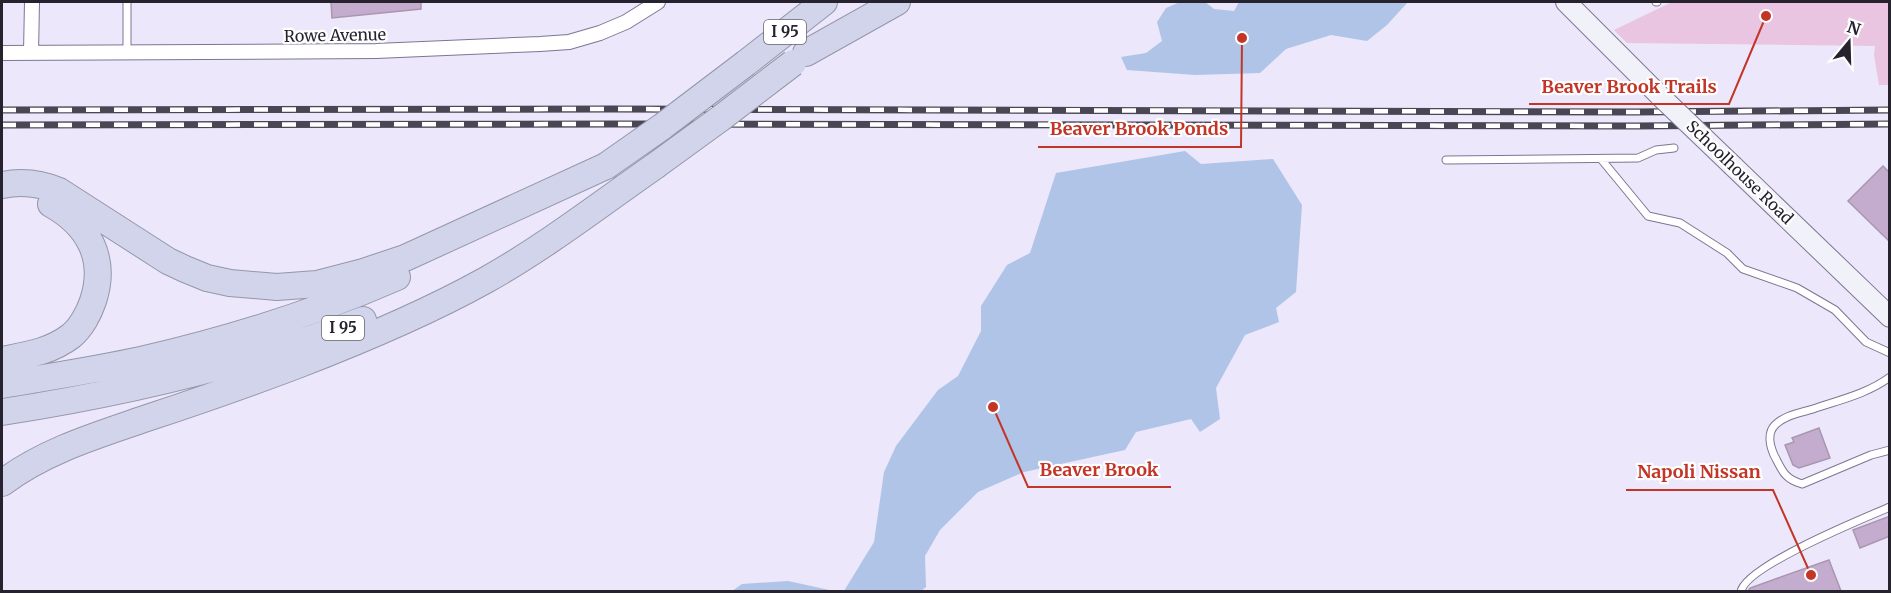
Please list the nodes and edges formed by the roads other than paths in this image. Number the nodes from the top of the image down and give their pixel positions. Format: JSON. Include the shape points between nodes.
{"nodes":[{"id":1,"x":32,"y":2,"type":"edge"},
{"id":2,"x":127,"y":2,"type":"edge"},
{"id":3,"x":658,"y":2,"type":"edge"},
{"id":4,"x":818,"y":2,"type":"edge"},
{"id":5,"x":824,"y":2,"type":"edge"},
{"id":6,"x":874,"y":2,"type":"edge"},
{"id":7,"x":897,"y":2,"type":"edge"},
{"id":8,"x":1566,"y":2,"type":"edge"},
{"id":9,"x":793,"y":27,"type":"junction"},
{"id":10,"x":2,"y":53,"type":"edge"},
{"id":11,"x":31,"y":53,"type":"junction"},
{"id":12,"x":128,"y":53,"type":"junction"},
{"id":13,"x":800,"y":58,"type":"junction"},
{"id":14,"x":1674,"y":148,"type":"dead end"},
{"id":15,"x":1601,"y":159,"type":"junction"},
{"id":16,"x":1446,"y":160,"type":"dead end"},
{"id":17,"x":606,"y":166,"type":"junction"},
{"id":18,"x":655,"y":166,"type":"junction"},
{"id":19,"x":2,"y":185,"type":"edge"},
{"id":20,"x":2,"y":199,"type":"edge"},
{"id":21,"x":1890,"y":317,"type":"edge"},
{"id":22,"x":1890,"y":353,"type":"edge"},
{"id":23,"x":2,"y":360,"type":"edge"},
{"id":24,"x":1890,"y":378,"type":"edge"},
{"id":25,"x":2,"y":385,"type":"edge"},
{"id":26,"x":2,"y":412,"type":"edge"},
{"id":27,"x":1890,"y":450,"type":"edge"},
{"id":28,"x":2,"y":483,"type":"edge"},
{"id":29,"x":1890,"y":507,"type":"edge"},
{"id":30,"x":1741,"y":591,"type":"edge"}],
"edges":[{"from":1,"to":11,"type":"street"},
{"from":2,"to":12,"type":"lane"},
{"from":3,"to":12,"type":"street","name":"Rowe Avenue","via":[[626,22],[569,42],[376,51]]},
{"from":4,"to":9,"type":"highway"},
{"from":5,"to":9,"type":"highway","number":"I 95"},
{"from":6,"to":13,"type":"highway","number":"I 95"},
{"from":7,"to":13,"type":"highway"},
{"from":8,"to":21,"type":"main road","name":"Schoolhouse Road","bridge":true},
{"from":9,"to":17,"type":"highway","number":"I 95","bridge":true},
{"from":10,"to":11,"type":"street","name":"Rowe Avenue"},
{"from":11,"to":12,"type":"street","name":"Rowe Avenue"},
{"from":13,"to":18,"type":"highway","number":"I 95","bridge":true},
{"from":14,"to":15,"type":"lane","via":[[1638,158]]},
{"from":15,"to":16,"type":"lane"},
{"from":15,"to":22,"type":"lane","via":[[1648,216],[1680,223],[1743,269],[1797,288],[1835,310],[1866,342]]},
{"from":17,"to":19,"type":"highway","via":[[405,258],[317,284],[277,287],[207,278],[168,261],[59,191],[29,183]]},
{"from":17,"to":25,"type":"highway","number":"I 95","via":[[477,240],[335,302],[150,358]]},
{"from":18,"to":26,"type":"highway","number":"I 95","via":[[573,218],[481,268],[339,329],[192,375],[91,398]]},
{"from":18,"to":28,"type":"highway","via":[[531,252],[440,305],[287,369],[48,455]]},
{"from":20,"to":23,"type":"highway","via":[[31,197],[67,213],[88,238],[95,253],[98,278],[91,309],[73,335],[49,350]]},
{"from":24,"to":27,"type":"lane","via":[[1864,392],[1788,417],[1774,426],[1770,448],[1786,476],[1802,483]]},
{"from":29,"to":30,"type":"lane","via":[[1828,533],[1765,567],[1742,585]]}]}
